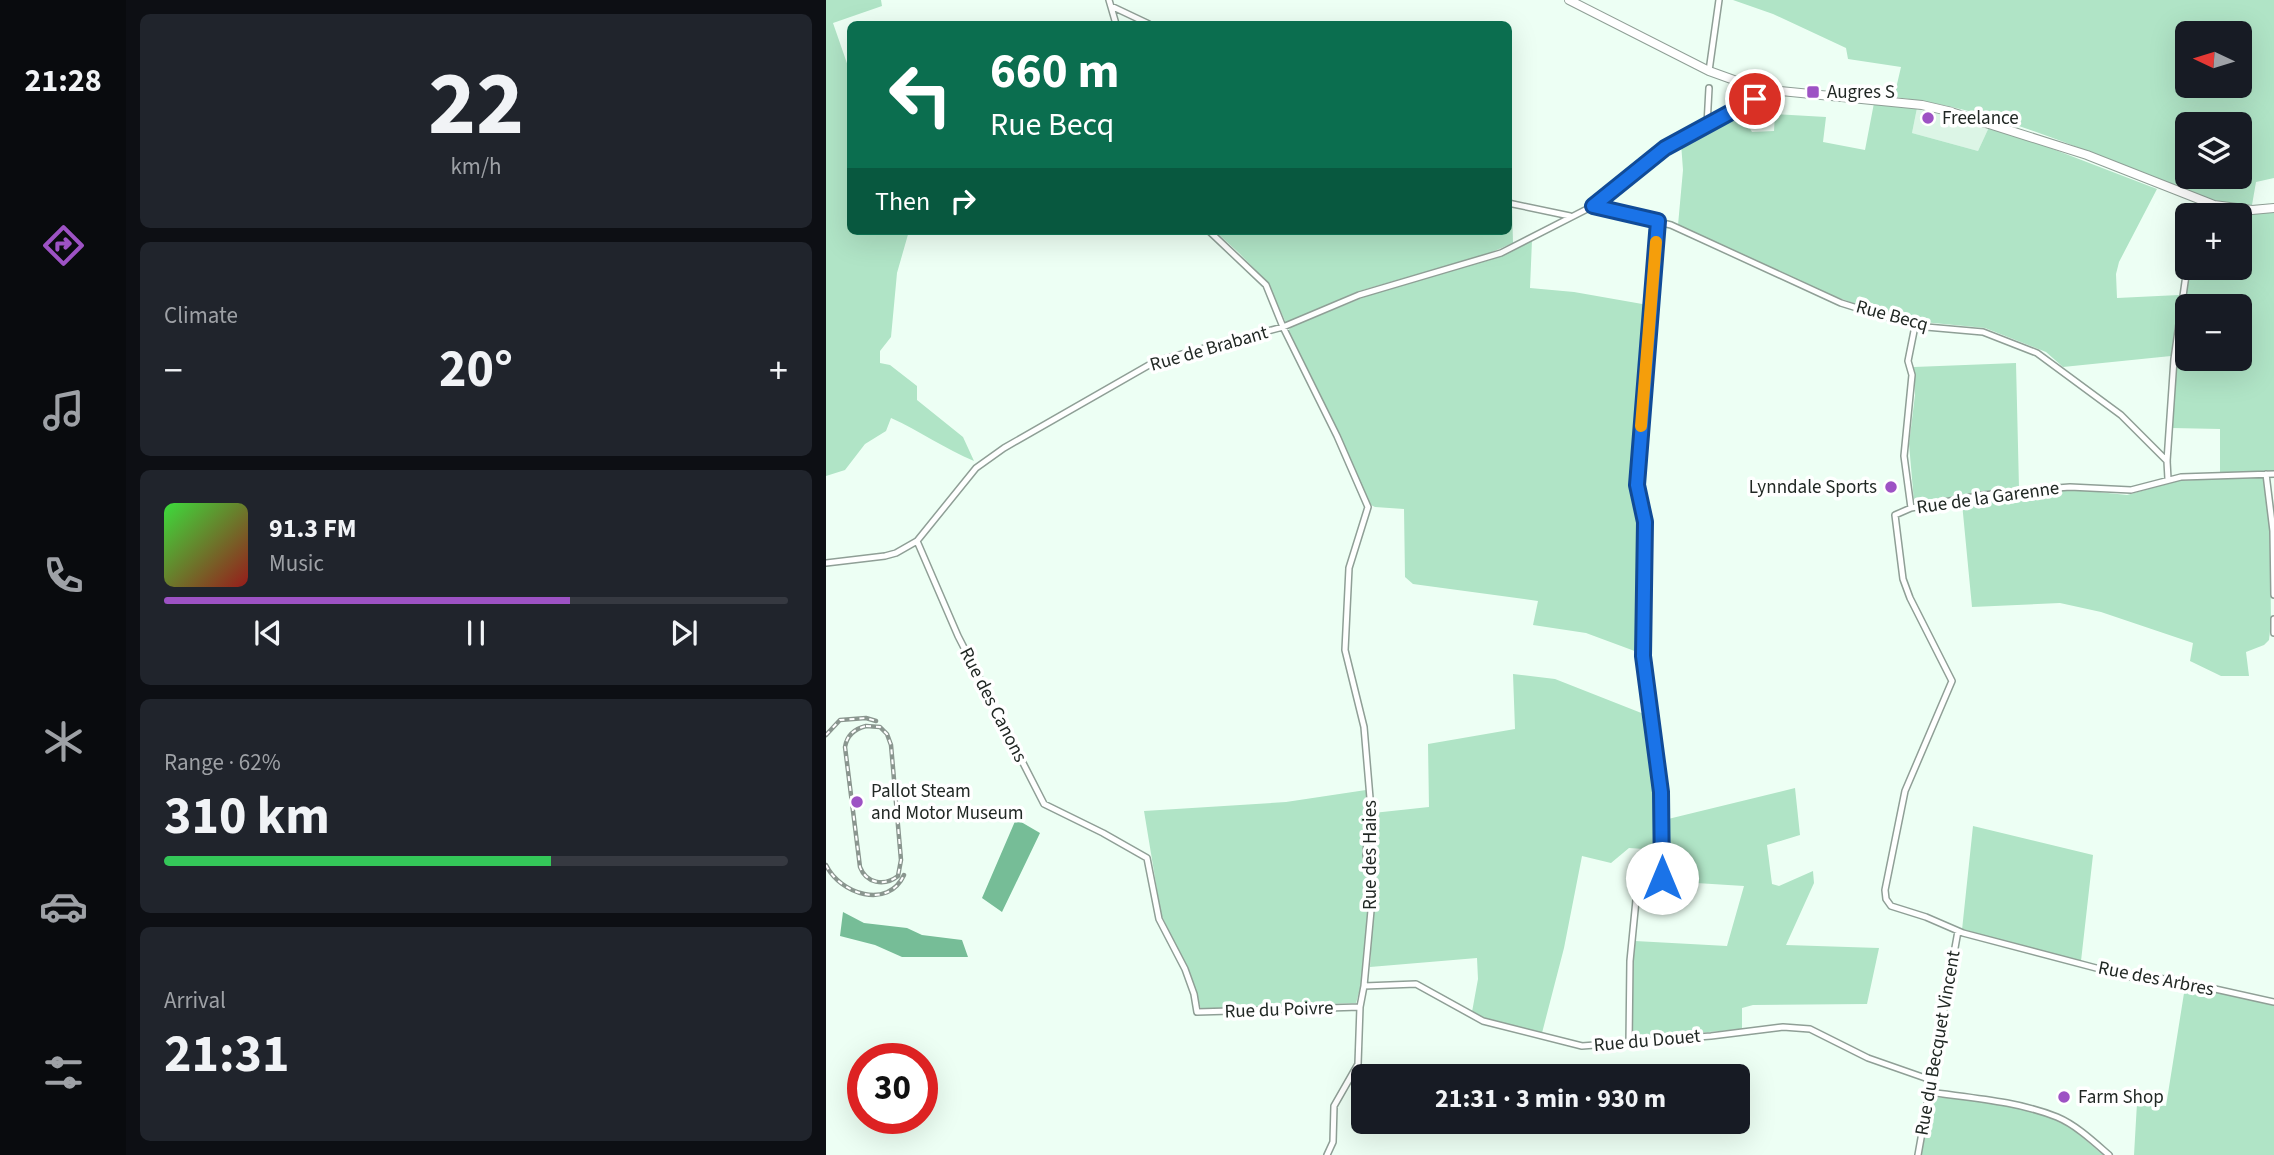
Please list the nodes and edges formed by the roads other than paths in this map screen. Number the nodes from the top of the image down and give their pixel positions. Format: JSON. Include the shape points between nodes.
{"nodes":[{"id":1,"x":1569,"y":0,"type":"edge"},
{"id":2,"x":1719,"y":0,"type":"edge"},
{"id":3,"x":1110,"y":3,"type":"edge"},
{"id":4,"x":1115,"y":21,"type":"edge"},
{"id":5,"x":1143,"y":21,"type":"edge"},
{"id":6,"x":1709,"y":71,"type":"junction"},
{"id":7,"x":1709,"y":88,"type":"dead end"},
{"id":8,"x":1770,"y":90,"type":"junction"},
{"id":9,"x":1707,"y":125,"type":"junction"},
{"id":10,"x":2209,"y":203,"type":"edge"},
{"id":11,"x":1512,"y":204,"type":"edge"},
{"id":12,"x":1593,"y":206,"type":"junction"},
{"id":13,"x":2274,"y":208,"type":"edge"},
{"id":14,"x":2252,"y":210,"type":"edge"},
{"id":15,"x":1570,"y":216,"type":"junction"},
{"id":16,"x":1658,"y":221,"type":"junction"},
{"id":17,"x":1213,"y":235,"type":"edge"},
{"id":18,"x":2185,"y":280,"type":"edge"},
{"id":19,"x":1914,"y":326,"type":"junction"},
{"id":20,"x":1283,"y":327,"type":"junction"},
{"id":21,"x":2167,"y":461,"type":"junction"},
{"id":22,"x":2266,"y":474,"type":"junction"},
{"id":23,"x":2274,"y":474,"type":"edge"},
{"id":24,"x":2168,"y":479,"type":"junction"},
{"id":25,"x":1911,"y":508,"type":"junction"},
{"id":26,"x":917,"y":541,"type":"junction"},
{"id":27,"x":826,"y":563,"type":"edge"},
{"id":28,"x":2274,"y":595,"type":"edge"},
{"id":29,"x":2274,"y":619,"type":"edge"},
{"id":30,"x":2274,"y":633,"type":"edge"},
{"id":31,"x":1958,"y":931,"type":"junction"},
{"id":32,"x":1364,"y":986,"type":"junction"},
{"id":33,"x":2274,"y":1002,"type":"edge"},
{"id":34,"x":1360,"y":1007,"type":"junction"},
{"id":35,"x":1197,"y":1012,"type":"joint"},
{"id":36,"x":1629,"y":1043,"type":"junction"},
{"id":37,"x":1931,"y":1080,"type":"junction"},
{"id":38,"x":1929,"y":1092,"type":"junction"},
{"id":39,"x":1327,"y":1155,"type":"edge"},
{"id":40,"x":1918,"y":1155,"type":"edge"},
{"id":41,"x":2109,"y":1155,"type":"edge"}],
"edges":[{"from":1,"to":6,"type":"main road"},
{"from":2,"to":6,"type":"street"},
{"from":3,"to":4,"type":"street"},
{"from":3,"to":5,"type":"street"},
{"from":6,"to":8,"type":"main road"},
{"from":7,"to":9,"type":"street"},
{"from":8,"to":9,"type":"street","name":"Rue de Brabant"},
{"from":8,"to":10,"type":"main road","via":[[1948,111],[2087,155]]},
{"from":9,"to":12,"type":"street","name":"Rue de Brabant","via":[[1665,148]]},
{"from":11,"to":15,"type":"street"},
{"from":12,"to":15,"type":"street","name":"Rue de Brabant"},
{"from":12,"to":16,"type":"street","name":"Rue Becq"},
{"from":13,"to":14,"type":"main road"},
{"from":15,"to":20,"type":"street","name":"Rue de Brabant","via":[[1501,253],[1359,295]]},
{"from":16,"to":19,"type":"street","name":"Rue Becq","via":[[1841,303]]},
{"from":16,"to":36,"type":"street","via":[[1637,485],[1645,522],[1643,656],[1661,792],[1662,878],[1637,890]]},
{"from":17,"to":20,"type":"street","name":"Rue des Haies","via":[[1266,285]]},
{"from":18,"to":21,"type":"street"},
{"from":19,"to":21,"type":"street","name":"Rue Becq","via":[[1983,332],[2037,353],[2121,415]]},
{"from":19,"to":25,"type":"street","via":[[1904,456]]},
{"from":20,"to":26,"type":"street","name":"Rue de Brabant","via":[[1156,361],[1004,448],[976,468]]},
{"from":20,"to":32,"type":"street","name":"Rue des Haies","via":[[1367,507],[1349,568],[1345,650],[1364,727],[1370,798],[1366,855],[1373,889]]},
{"from":21,"to":24,"type":"street"},
{"from":22,"to":23,"type":"street","name":"Rue de la Garenne"},
{"from":22,"to":24,"type":"street","name":"Rue de la Garenne"},
{"from":22,"to":28,"type":"street"},
{"from":24,"to":25,"type":"street","name":"Rue de la Garenne","via":[[2131,490],[2044,489]]},
{"from":25,"to":31,"type":"street","name":"Rue de la Garenne","via":[[1895,514],[1903,579],[1952,681],[1905,791],[1885,890],[1891,906]]},
{"from":26,"to":27,"type":"street","name":"Rue de Brabant","via":[[885,556]]},
{"from":26,"to":35,"type":"street","name":"Rue des Canons","via":[[958,636],[1044,804],[1147,858],[1159,919],[1185,969]]},
{"from":29,"to":30,"type":"street"},
{"from":31,"to":33,"type":"street","name":"Rue des Arbres","via":[[2134,978],[2170,979]]},
{"from":31,"to":37,"type":"street","name":"Rue du Becquet Vincent"},
{"from":32,"to":34,"type":"street","name":"Rue des Haies"},
{"from":32,"to":36,"type":"street","name":"Rue du Douet","via":[[1416,984],[1483,1021],[1582,1046]]},
{"from":34,"to":35,"type":"street","name":"Rue du Poivre"},
{"from":34,"to":39,"type":"street","name":"Rue des Haies","via":[[1358,1065],[1334,1105],[1333,1142]]},
{"from":36,"to":37,"type":"street","name":"Rue du Douet","via":[[1810,1028],[1868,1058]]},
{"from":37,"to":38,"type":"street","name":"Rue du Becquet Vincent"},
{"from":38,"to":40,"type":"street","name":"Rue du Becquet Vincent"},
{"from":38,"to":41,"type":"street","via":[[1985,1099],[2057,1117]]}]}
